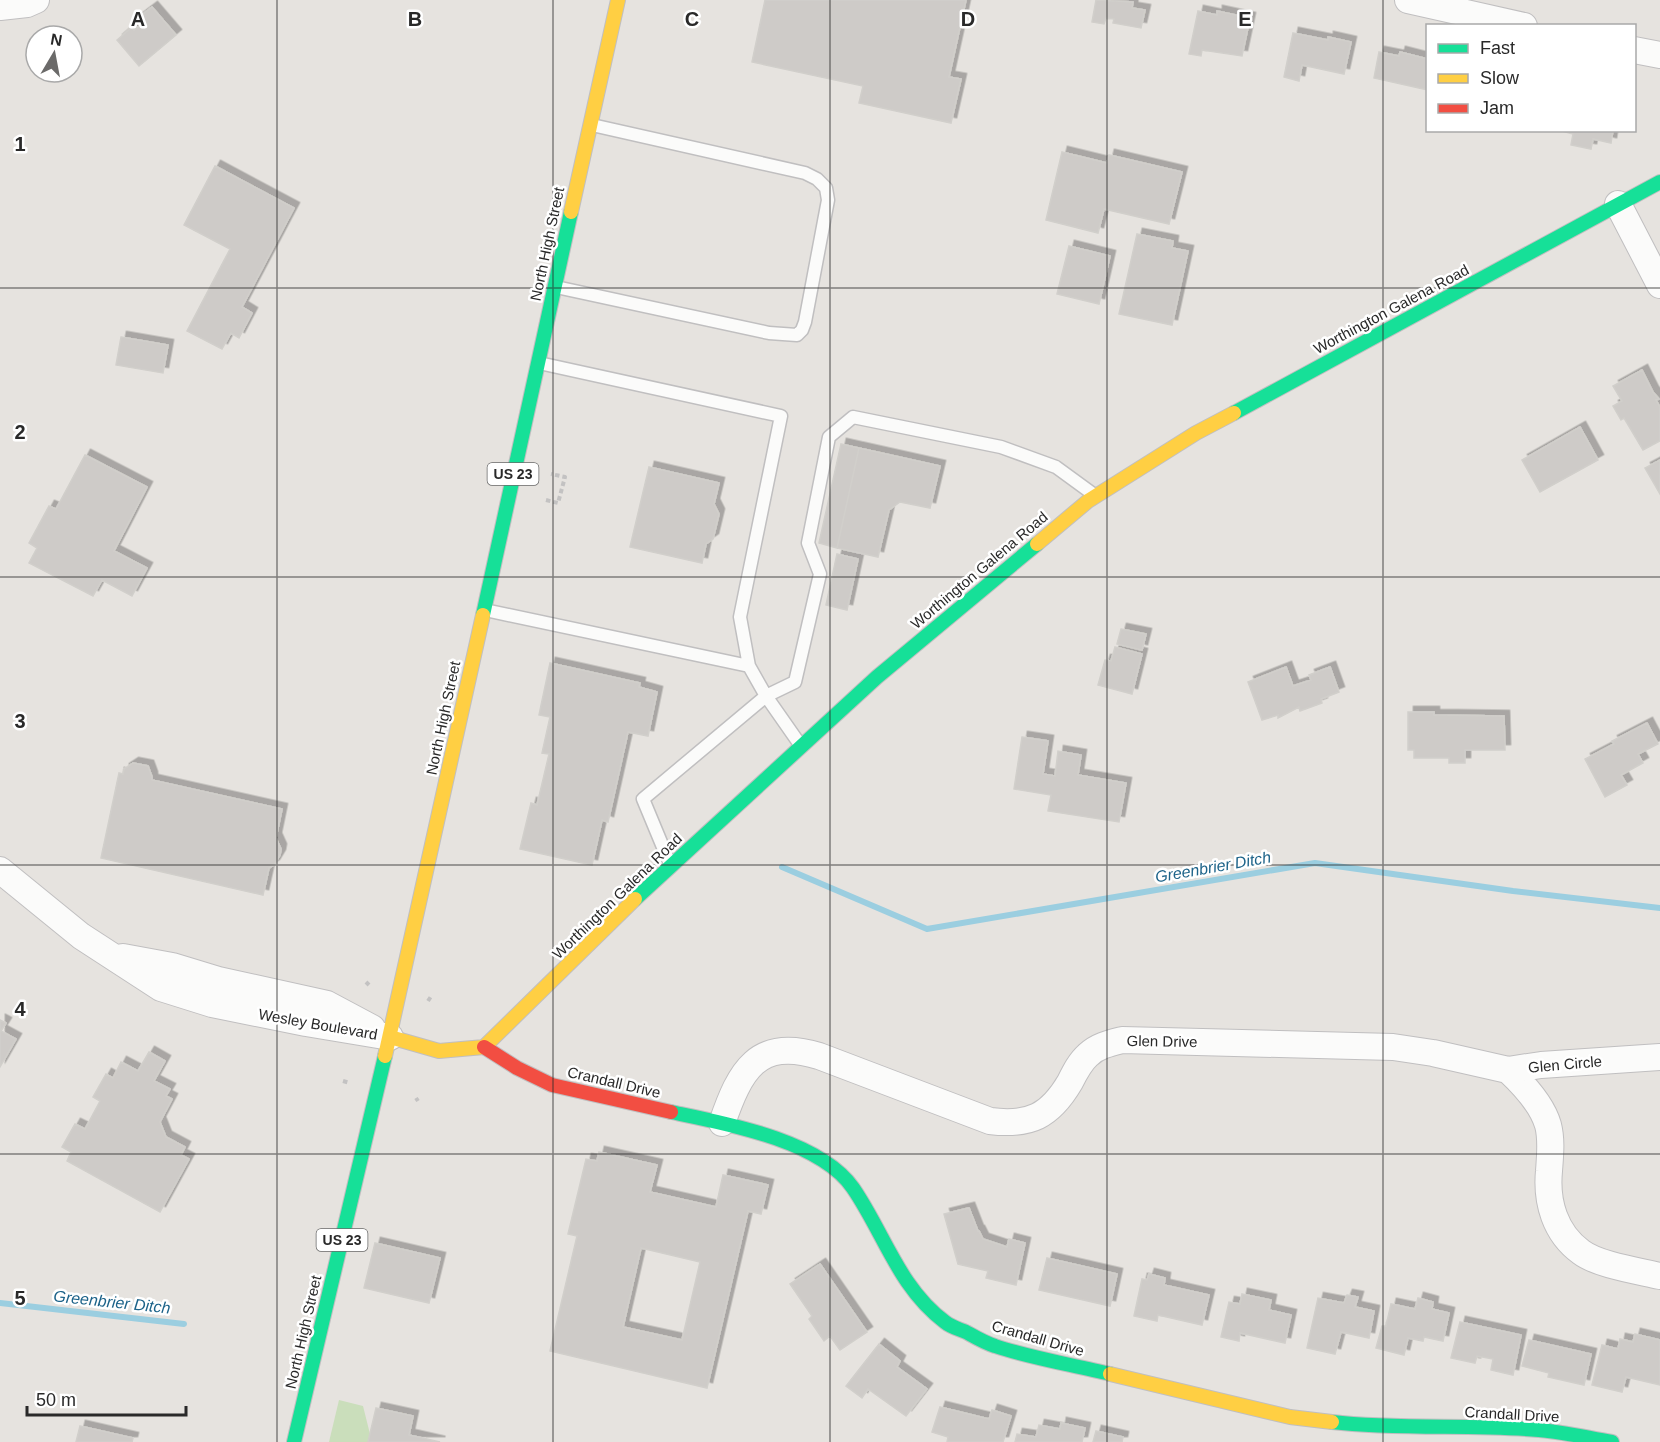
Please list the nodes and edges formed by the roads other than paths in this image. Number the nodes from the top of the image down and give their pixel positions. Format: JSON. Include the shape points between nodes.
{"nodes":[{"id":1,"x":36,"y":0,"type":"edge"},
{"id":2,"x":618,"y":0,"type":"edge"},
{"id":3,"x":1408,"y":0,"type":"edge"},
{"id":4,"x":0,"y":7,"type":"edge"},
{"id":5,"x":1515,"y":24,"type":"edge"},
{"id":6,"x":1636,"y":50,"type":"edge"},
{"id":7,"x":1660,"y":55,"type":"edge"},
{"id":8,"x":590,"y":125,"type":"junction"},
{"id":9,"x":1660,"y":182,"type":"edge"},
{"id":10,"x":1618,"y":204,"type":"junction"},
{"id":11,"x":1660,"y":285,"type":"edge"},
{"id":12,"x":555,"y":287,"type":"junction"},
{"id":13,"x":538,"y":363,"type":"junction"},
{"id":14,"x":1096,"y":496,"type":"junction"},
{"id":15,"x":484,"y":609,"type":"junction"},
{"id":16,"x":748,"y":666,"type":"junction"},
{"id":17,"x":766,"y":696,"type":"junction"},
{"id":18,"x":801,"y":747,"type":"junction"},
{"id":19,"x":671,"y":866,"type":"junction"},
{"id":20,"x":0,"y":870,"type":"edge"},
{"id":21,"x":390,"y":1037,"type":"junction"},
{"id":22,"x":484,"y":1047,"type":"junction"},
{"id":23,"x":1660,"y":1057,"type":"edge"},
{"id":24,"x":1508,"y":1070,"type":"junction"},
{"id":25,"x":722,"y":1123,"type":"junction"},
{"id":26,"x":1660,"y":1276,"type":"edge"},
{"id":27,"x":1540,"y":1436,"type":"edge"},
{"id":28,"x":294,"y":1442,"type":"edge"},
{"id":29,"x":1612,"y":1442,"type":"edge"}],
"edges":[{"from":1,"to":4,"type":"street"},
{"from":2,"to":8,"type":"street","name":"North High Street","number":"US 23"},
{"from":3,"to":5,"type":"street"},
{"from":6,"to":7,"type":"street"},
{"from":8,"to":12,"type":"street","name":"North High Street","number":"US 23"},
{"from":8,"to":12,"type":"lane","via":[[805,173],[817,179],[826,188],[828,200],[805,322],[797,335],[769,333]]},
{"from":9,"to":10,"type":"street","name":"Worthington Galena Road"},
{"from":10,"to":11,"type":"street"},
{"from":10,"to":14,"type":"street","name":"Worthington Galena Road","via":[[1196,433]]},
{"from":12,"to":13,"type":"street","name":"North High Street","number":"US 23"},
{"from":13,"to":15,"type":"street","name":"North High Street","number":"US 23"},
{"from":13,"to":16,"type":"lane","via":[[781,416],[740,617]]},
{"from":14,"to":17,"type":"lane","via":[[1056,466],[1001,447],[854,417],[829,437],[808,543],[820,574],[795,682]]},
{"from":14,"to":18,"type":"street","name":"Worthington Galena Road","via":[[877,677]]},
{"from":15,"to":16,"type":"lane"},
{"from":15,"to":21,"type":"street","name":"North High Street","number":"US 23"},
{"from":16,"to":17,"type":"lane"},
{"from":17,"to":18,"type":"lane"},
{"from":17,"to":19,"type":"lane","via":[[643,800]]},
{"from":18,"to":19,"type":"street","name":"Worthington Galena Road"},
{"from":19,"to":22,"type":"street","name":"Worthington Galena Road"},
{"from":20,"to":21,"type":"street","name":"Wesley Boulevard","via":[[81,936],[161,988],[212,1004]]},
{"from":21,"to":22,"type":"street","via":[[439,1051]]},
{"from":21,"to":28,"type":"street","name":"North High Street","number":"US 23"},
{"from":22,"to":25,"type":"street","name":"Crandall Drive","via":[[527,1075],[552,1085]]},
{"from":23,"to":24,"type":"street","name":"Glen Circle"},
{"from":24,"to":25,"type":"street","name":"Glen Drive","via":[[1393,1047],[1122,1040],[1088,1054],[1056,1104],[1043,1114],[1025,1122],[1008,1123],[990,1121],[798,1049],[762,1057],[750,1067],[733,1092]]},
{"from":24,"to":26,"type":"street","name":"Glen Circle","via":[[1530,1091],[1548,1125],[1550,1207],[1561,1234],[1582,1254]]},
{"from":25,"to":27,"type":"street","name":"Crandall Drive","via":[[796,1146],[836,1171],[852,1186],[910,1288],[946,1323],[994,1346],[1290,1417],[1407,1428],[1469,1427]]},
{"from":27,"to":29,"type":"street","name":"Crandall Drive"}]}
